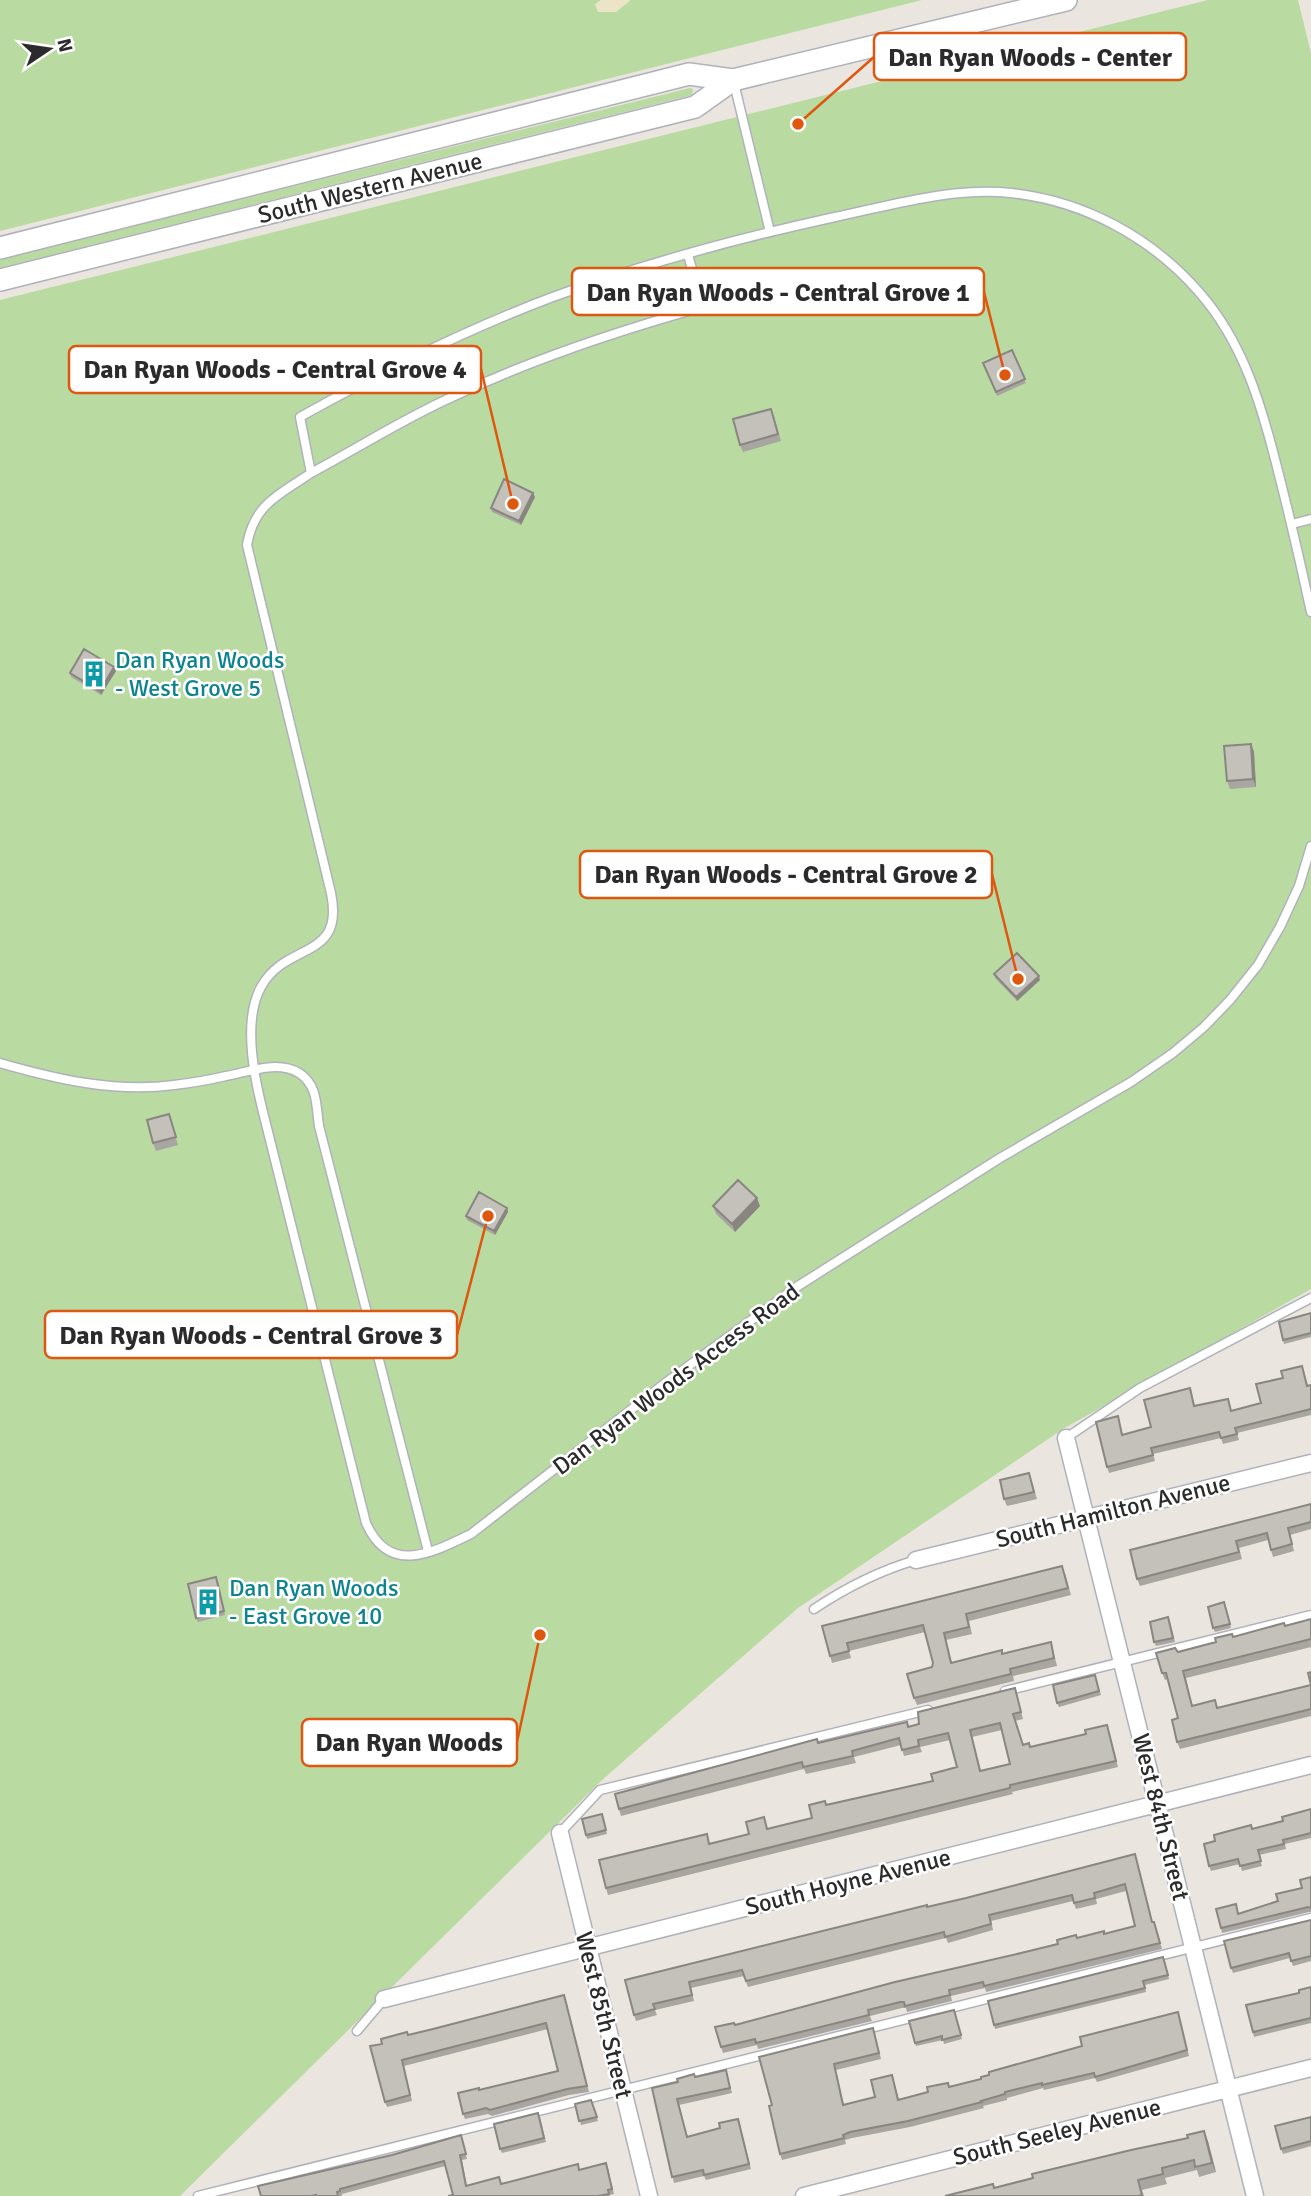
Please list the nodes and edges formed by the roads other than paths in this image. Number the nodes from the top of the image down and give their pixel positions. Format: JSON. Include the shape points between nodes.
{"nodes":[{"id":1,"x":1066,"y":0,"type":"edge"},
{"id":2,"x":733,"y":80,"type":"junction"},
{"id":3,"x":770,"y":232,"type":"junction"},
{"id":4,"x":0,"y":248,"type":"edge"},
{"id":5,"x":688,"y":255,"type":"junction"},
{"id":6,"x":0,"y":280,"type":"edge"},
{"id":7,"x":311,"y":473,"type":"junction"},
{"id":8,"x":1311,"y":519,"type":"edge"},
{"id":9,"x":1292,"y":524,"type":"junction"},
{"id":10,"x":1311,"y":612,"type":"edge"},
{"id":11,"x":1311,"y":846,"type":"edge"},
{"id":12,"x":0,"y":1063,"type":"edge"},
{"id":13,"x":254,"y":1070,"type":"junction"},
{"id":14,"x":1311,"y":1298,"type":"edge"},
{"id":15,"x":1066,"y":1438,"type":"joint"},
{"id":16,"x":1311,"y":1463,"type":"edge"},
{"id":17,"x":1086,"y":1518,"type":"junction"},
{"id":18,"x":428,"y":1551,"type":"junction"},
{"id":19,"x":916,"y":1560,"type":"joint"},
{"id":20,"x":814,"y":1609,"type":"dead end"},
{"id":21,"x":1311,"y":1615,"type":"edge"},
{"id":22,"x":1122,"y":1662,"type":"junction"},
{"id":23,"x":990,"y":1695,"type":"edge"},
{"id":24,"x":936,"y":1708,"type":"edge"},
{"id":25,"x":1311,"y":1765,"type":"edge"},
{"id":26,"x":1157,"y":1805,"type":"junction"},
{"id":27,"x":560,"y":1833,"type":"joint"},
{"id":28,"x":1311,"y":1918,"type":"edge"},
{"id":29,"x":587,"y":1947,"type":"junction"},
{"id":30,"x":1193,"y":1948,"type":"junction"},
{"id":31,"x":384,"y":1999,"type":"joint"},
{"id":32,"x":357,"y":2031,"type":"dead end"},
{"id":33,"x":1311,"y":2068,"type":"edge"},
{"id":34,"x":622,"y":2089,"type":"junction"},
{"id":35,"x":1229,"y":2089,"type":"junction"},
{"id":36,"x":198,"y":2196,"type":"edge"},
{"id":37,"x":649,"y":2196,"type":"edge"},
{"id":38,"x":804,"y":2196,"type":"edge"},
{"id":39,"x":1255,"y":2196,"type":"edge"}],
"edges":[{"from":1,"to":2,"type":"main road","name":"South Western Avenue"},
{"from":2,"to":3,"type":"lane"},
{"from":2,"to":4,"type":"main road","name":"South Western Avenue","via":[[689,74]]},
{"from":2,"to":6,"type":"main road","name":"South Western Avenue","via":[[695,107]]},
{"from":3,"to":5,"type":"lane"},
{"from":3,"to":9,"type":"lane","via":[[967,192],[1053,201],[1094,214],[1133,235],[1170,262],[1229,333],[1263,413]]},
{"from":5,"to":7,"type":"lane","via":[[498,319],[300,417]]},
{"from":5,"to":7,"type":"lane","name":"Dan Ryan Woods Access Road","via":[[703,307],[559,351],[492,379]]},
{"from":7,"to":13,"type":"lane","name":"Dan Ryan Woods Access Road","via":[[264,506],[250,526],[247,545],[335,909],[334,923],[327,938],[286,961],[261,986],[252,1023]]},
{"from":8,"to":9,"type":"lane"},
{"from":9,"to":10,"type":"lane"},
{"from":11,"to":18,"type":"lane","name":"Dan Ryan Woods Access Road","via":[[1294,896],[1258,965],[1205,1027],[1173,1053],[798,1286],[490,1520],[449,1545]]},
{"from":12,"to":13,"type":"lane","via":[[102,1086],[170,1086]]},
{"from":13,"to":18,"type":"lane","via":[[286,1068],[299,1073],[314,1090],[319,1126]]},
{"from":13,"to":18,"type":"lane","name":"Dan Ryan Woods Access Road","via":[[366,1523],[374,1540],[396,1556]]},
{"from":14,"to":15,"type":"lane","via":[[1140,1388]]},
{"from":15,"to":17,"type":"street","name":"West 84th Street"},
{"from":16,"to":17,"type":"street","name":"South Hamilton Avenue"},
{"from":17,"to":19,"type":"street","name":"South Hamilton Avenue"},
{"from":17,"to":22,"type":"street","name":"West 84th Street"},
{"from":19,"to":20,"type":"lane","via":[[843,1589]]},
{"from":21,"to":22,"type":"lane"},
{"from":22,"to":23,"type":"lane"},
{"from":22,"to":26,"type":"street","name":"West 84th Street"},
{"from":24,"to":27,"type":"lane","via":[[600,1790]]},
{"from":25,"to":26,"type":"street","name":"South Hoyne Avenue"},
{"from":26,"to":29,"type":"street","name":"South Hoyne Avenue"},
{"from":26,"to":30,"type":"street","name":"West 84th Street"},
{"from":27,"to":29,"type":"street","name":"West 85th Street"},
{"from":28,"to":30,"type":"lane"},
{"from":29,"to":31,"type":"street","name":"South Hoyne Avenue"},
{"from":29,"to":34,"type":"street","name":"West 85th Street"},
{"from":30,"to":34,"type":"lane"},
{"from":30,"to":35,"type":"street","name":"West 84th Street"},
{"from":31,"to":32,"type":"lane"},
{"from":33,"to":35,"type":"street","name":"South Seeley Avenue"},
{"from":34,"to":36,"type":"lane"},
{"from":34,"to":37,"type":"street","name":"West 85th Street"},
{"from":35,"to":38,"type":"street","name":"South Seeley Avenue"},
{"from":35,"to":39,"type":"street","name":"West 84th Street"}]}
